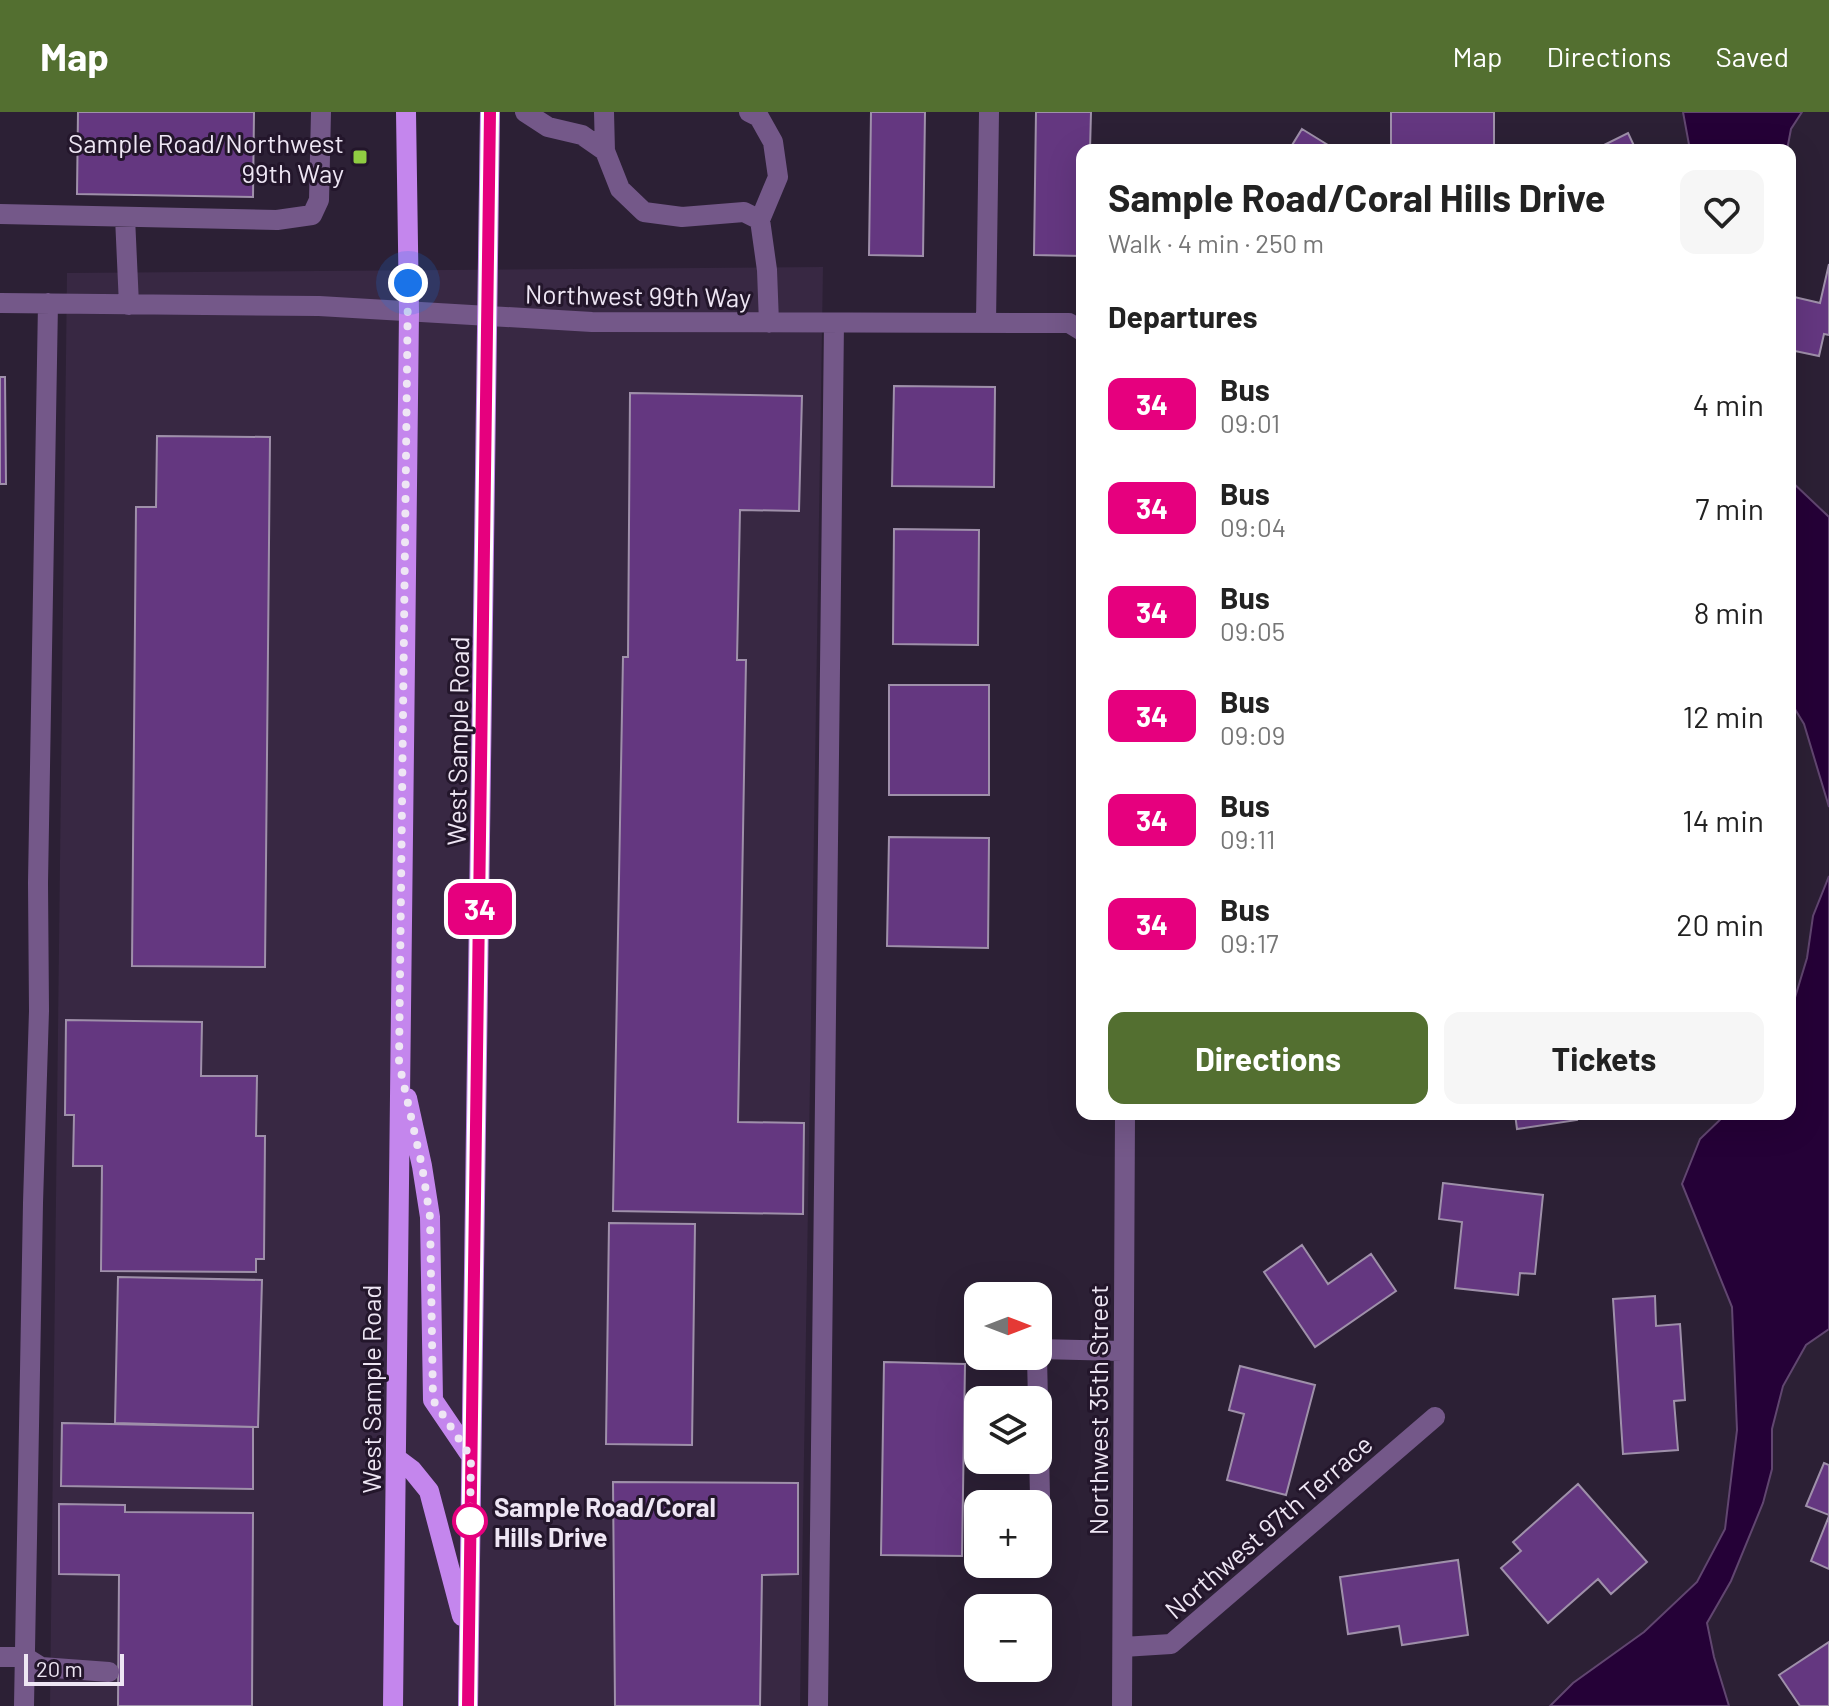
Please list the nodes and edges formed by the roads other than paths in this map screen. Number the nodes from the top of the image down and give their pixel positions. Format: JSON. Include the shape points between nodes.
{"nodes":[{"id":1,"x":321,"y":112,"type":"edge"},
{"id":2,"x":406,"y":112,"type":"edge"},
{"id":3,"x":490,"y":112,"type":"edge"},
{"id":4,"x":525,"y":112,"type":"edge"},
{"id":5,"x":604,"y":112,"type":"edge"},
{"id":6,"x":749,"y":112,"type":"edge"},
{"id":7,"x":989,"y":112,"type":"edge"},
{"id":8,"x":605,"y":151,"type":"junction"},
{"id":9,"x":0,"y":214,"type":"edge"},
{"id":10,"x":125,"y":217,"type":"junction"},
{"id":11,"x":760,"y":220,"type":"junction"},
{"id":12,"x":0,"y":303,"type":"edge"},
{"id":13,"x":48,"y":303,"type":"junction"},
{"id":14,"x":129,"y":305,"type":"junction"},
{"id":15,"x":409,"y":312,"type":"junction"},
{"id":16,"x":489,"y":318,"type":"junction"},
{"id":17,"x":769,"y":323,"type":"junction"},
{"id":18,"x":834,"y":323,"type":"junction"},
{"id":19,"x":986,"y":323,"type":"junction"},
{"id":20,"x":1076,"y":327,"type":"edge"},
{"id":21,"x":399,"y":1063,"type":"junction"},
{"id":22,"x":1125,"y":1120,"type":"edge"},
{"id":23,"x":1052,"y":1349,"type":"edge"},
{"id":24,"x":1122,"y":1351,"type":"junction"},
{"id":25,"x":1037,"y":1370,"type":"edge"},
{"id":26,"x":1435,"y":1417,"type":"dead end"},
{"id":27,"x":471,"y":1457,"type":"junction"},
{"id":28,"x":396,"y":1458,"type":"junction"},
{"id":29,"x":1040,"y":1490,"type":"edge"},
{"id":30,"x":469,"y":1643,"type":"junction"},
{"id":31,"x":1123,"y":1647,"type":"junction"},
{"id":32,"x":0,"y":1657,"type":"edge"},
{"id":33,"x":25,"y":1657,"type":"junction"},
{"id":34,"x":109,"y":1672,"type":"dead end"},
{"id":35,"x":24,"y":1706,"type":"edge"},
{"id":36,"x":393,"y":1706,"type":"edge"},
{"id":37,"x":468,"y":1706,"type":"edge"},
{"id":38,"x":818,"y":1706,"type":"edge"},
{"id":39,"x":1122,"y":1706,"type":"edge"}],
"edges":[{"from":1,"to":10,"type":"street","via":[[319,200],[312,215],[277,220]]},
{"from":2,"to":15,"type":"main road","name":"West Sample Road"},
{"from":3,"to":16,"type":"main road","name":"West Sample Road"},
{"from":4,"to":8,"type":"street","via":[[548,127],[582,135]]},
{"from":5,"to":8,"type":"street"},
{"from":6,"to":11,"type":"street","via":[[759,117],[773,142],[778,177]]},
{"from":7,"to":19,"type":"street"},
{"from":8,"to":11,"type":"street","via":[[620,189],[644,212],[682,217],[744,212]]},
{"from":9,"to":10,"type":"street"},
{"from":10,"to":14,"type":"street"},
{"from":11,"to":17,"type":"street"},
{"from":12,"to":13,"type":"street","name":"Northwest 99th Way"},
{"from":13,"to":14,"type":"street","name":"Northwest 99th Way"},
{"from":13,"to":33,"type":"street"},
{"from":14,"to":15,"type":"street","name":"Northwest 99th Way"},
{"from":15,"to":16,"type":"street","name":"Northwest 99th Way"},
{"from":15,"to":21,"type":"main road","name":"West Sample Road"},
{"from":16,"to":17,"type":"street","name":"Northwest 99th Way"},
{"from":16,"to":27,"type":"main road","name":"West Sample Road"},
{"from":17,"to":18,"type":"street","name":"Northwest 99th Way"},
{"from":18,"to":19,"type":"street","name":"Northwest 99th Way"},
{"from":18,"to":38,"type":"street"},
{"from":19,"to":20,"type":"street","name":"Northwest 99th Way"},
{"from":21,"to":27,"type":"main road","via":[[430,1217],[433,1400]]},
{"from":21,"to":28,"type":"main road","name":"West Sample Road"},
{"from":22,"to":24,"type":"street","name":"Northwest 35th Street"},
{"from":23,"to":24,"type":"street"},
{"from":24,"to":31,"type":"street","name":"Northwest 35th Street"},
{"from":25,"to":29,"type":"street"},
{"from":26,"to":31,"type":"street","name":"Northwest 97th Terrace","via":[[1171,1644]]},
{"from":27,"to":30,"type":"main road","name":"West Sample Road"},
{"from":28,"to":30,"type":"main road","via":[[429,1491]]},
{"from":28,"to":36,"type":"main road","name":"West Sample Road"},
{"from":30,"to":37,"type":"main road","name":"West Sample Road"},
{"from":31,"to":39,"type":"street","name":"Northwest 35th Street"},
{"from":32,"to":33,"type":"street"},
{"from":33,"to":34,"type":"street","via":[[41,1667]]},
{"from":33,"to":35,"type":"street"}]}
